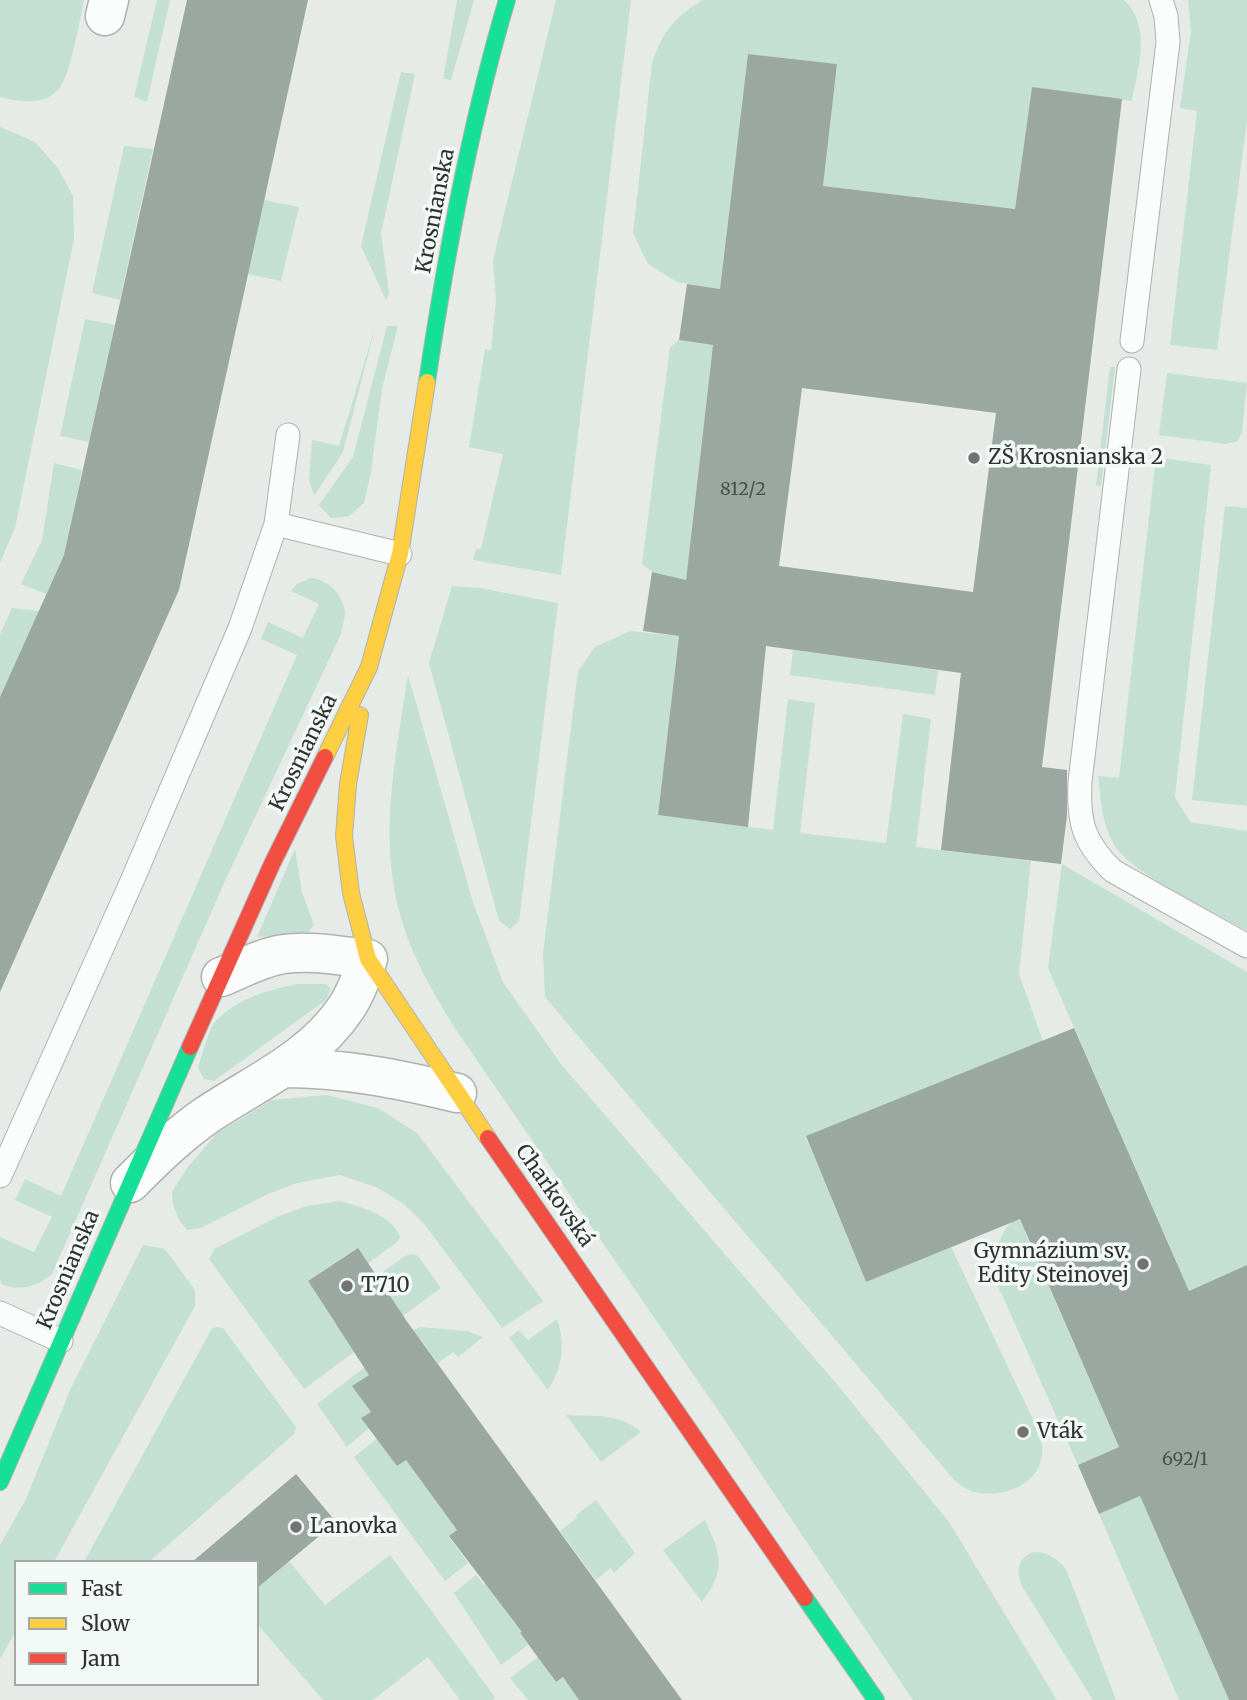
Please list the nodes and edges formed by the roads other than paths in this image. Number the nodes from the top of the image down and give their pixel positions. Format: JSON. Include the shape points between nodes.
{"nodes":[{"id":1,"x":508,"y":0,"type":"edge"},
{"id":2,"x":1161,"y":0,"type":"edge"},
{"id":3,"x":1132,"y":341,"type":"dead end"},
{"id":4,"x":1129,"y":369,"type":"dead end"},
{"id":5,"x":288,"y":435,"type":"dead end"},
{"id":6,"x":276,"y":524,"type":"junction"},
{"id":7,"x":400,"y":554,"type":"junction"},
{"id":8,"x":369,"y":667,"type":"junction"},
{"id":9,"x":1247,"y":946,"type":"edge"},
{"id":10,"x":368,"y":959,"type":"junction"},
{"id":11,"x":221,"y":978,"type":"junction"},
{"id":12,"x":284,"y":1068,"type":"junction"},
{"id":13,"x":457,"y":1093,"type":"junction"},
{"id":14,"x":0,"y":1176,"type":"edge"},
{"id":15,"x":130,"y":1183,"type":"junction"},
{"id":16,"x":0,"y":1313,"type":"edge"},
{"id":17,"x":61,"y":1341,"type":"junction"},
{"id":18,"x":0,"y":1482,"type":"edge"},
{"id":19,"x":876,"y":1700,"type":"edge"}],
"edges":[{"from":1,"to":7,"type":"street","name":"Krosnianska","via":[[475,125],[435,322]]},
{"from":2,"to":3,"type":"lane","via":[[1168,42]]},
{"from":4,"to":9,"type":"lane","via":[[1078,810],[1084,834],[1113,871]]},
{"from":5,"to":6,"type":"lane"},
{"from":6,"to":7,"type":"lane"},
{"from":6,"to":14,"type":"lane","via":[[229,654]]},
{"from":7,"to":8,"type":"street","name":"Krosnianska"},
{"from":8,"to":10,"type":"street","name":"Charkovská","via":[[348,784],[344,836],[351,893]]},
{"from":8,"to":11,"type":"street","name":"Krosnianska"},
{"from":10,"to":11,"type":"street","via":[[284,954]]},
{"from":10,"to":12,"type":"street","via":[[345,1009],[310,1048]]},
{"from":10,"to":13,"type":"street","name":"Charkovská"},
{"from":11,"to":15,"type":"street","name":"Krosnianska"},
{"from":12,"to":13,"type":"street","via":[[372,1074]]},
{"from":12,"to":15,"type":"street","via":[[204,1117]]},
{"from":13,"to":19,"type":"street","name":"Charkovská"},
{"from":15,"to":17,"type":"street","name":"Krosnianska"},
{"from":16,"to":17,"type":"lane"},
{"from":17,"to":18,"type":"street","name":"Krosnianska"}]}
